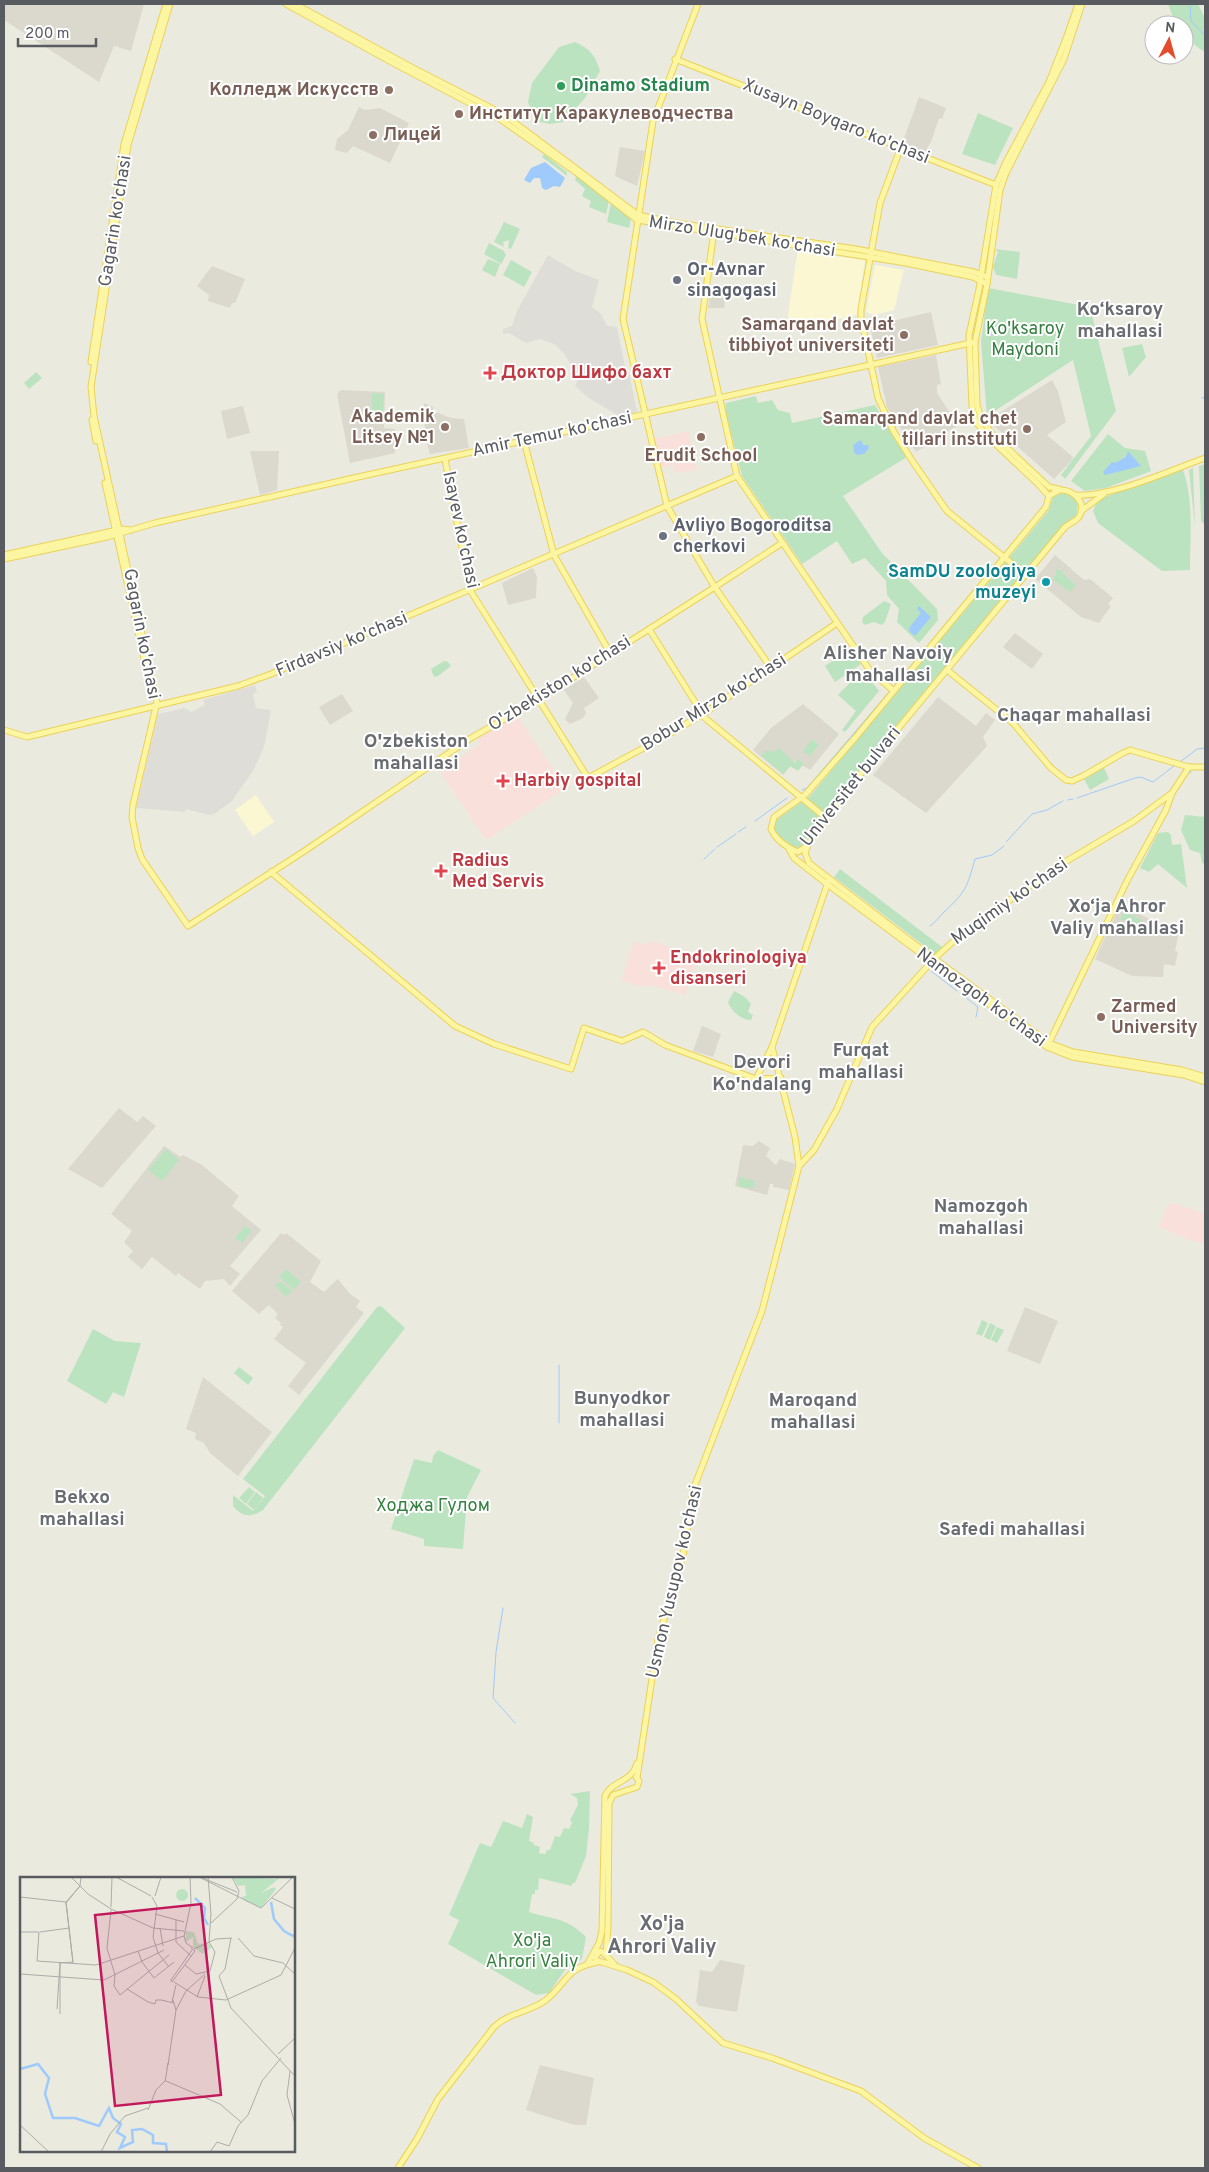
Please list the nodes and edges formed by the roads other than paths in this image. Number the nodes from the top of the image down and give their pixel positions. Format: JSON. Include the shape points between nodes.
{"nodes":[{"id":1,"x":165,"y":4,"type":"edge"},
{"id":2,"x":172,"y":4,"type":"edge"},
{"id":3,"x":286,"y":4,"type":"edge"},
{"id":4,"x":295,"y":4,"type":"edge"},
{"id":5,"x":698,"y":4,"type":"edge"},
{"id":6,"x":1078,"y":4,"type":"edge"},
{"id":7,"x":1082,"y":4,"type":"edge"},
{"id":8,"x":161,"y":26,"type":"junction"},
{"id":9,"x":676,"y":59,"type":"junction"},
{"id":10,"x":901,"y":148,"type":"junction"},
{"id":11,"x":996,"y":185,"type":"junction"},
{"id":12,"x":637,"y":218,"type":"junction"},
{"id":13,"x":714,"y":230,"type":"junction"},
{"id":14,"x":871,"y":254,"type":"junction"},
{"id":15,"x":982,"y":274,"type":"junction"},
{"id":16,"x":987,"y":277,"type":"junction"},
{"id":17,"x":980,"y":280,"type":"junction"},
{"id":18,"x":986,"y":284,"type":"junction"},
{"id":19,"x":972,"y":342,"type":"junction"},
{"id":20,"x":872,"y":364,"type":"junction"},
{"id":21,"x":719,"y":399,"type":"junction"},
{"id":22,"x":644,"y":415,"type":"junction"},
{"id":23,"x":524,"y":441,"type":"junction"},
{"id":24,"x":1205,"y":458,"type":"edge"},
{"id":25,"x":445,"y":459,"type":"junction"},
{"id":26,"x":737,"y":476,"type":"junction"},
{"id":27,"x":1043,"y":488,"type":"junction"},
{"id":28,"x":1062,"y":490,"type":"junction"},
{"id":29,"x":1109,"y":491,"type":"junction"},
{"id":30,"x":1075,"y":495,"type":"junction"},
{"id":31,"x":1049,"y":496,"type":"junction"},
{"id":32,"x":667,"y":506,"type":"junction"},
{"id":33,"x":1046,"y":507,"type":"junction"},
{"id":34,"x":1081,"y":511,"type":"junction"},
{"id":35,"x":118,"y":532,"type":"junction"},
{"id":36,"x":781,"y":542,"type":"junction"},
{"id":37,"x":554,"y":554,"type":"junction"},
{"id":38,"x":4,"y":556,"type":"edge"},
{"id":39,"x":1004,"y":557,"type":"junction"},
{"id":40,"x":4,"y":559,"type":"edge"},
{"id":41,"x":1026,"y":575,"type":"junction"},
{"id":42,"x":715,"y":588,"type":"junction"},
{"id":43,"x":470,"y":590,"type":"junction"},
{"id":44,"x":837,"y":623,"type":"junction"},
{"id":45,"x":649,"y":629,"type":"junction"},
{"id":46,"x":610,"y":653,"type":"junction"},
{"id":47,"x":771,"y":668,"type":"junction"},
{"id":48,"x":947,"y":670,"type":"junction"},
{"id":49,"x":894,"y":690,"type":"junction"},
{"id":50,"x":538,"y":700,"type":"junction"},
{"id":51,"x":155,"y":707,"type":"junction"},
{"id":52,"x":702,"y":713,"type":"junction"},
{"id":53,"x":4,"y":730,"type":"edge"},
{"id":54,"x":1189,"y":767,"type":"junction"},
{"id":55,"x":1205,"y":767,"type":"edge"},
{"id":56,"x":588,"y":778,"type":"joint"},
{"id":57,"x":1172,"y":793,"type":"junction"},
{"id":58,"x":801,"y":798,"type":"junction"},
{"id":59,"x":826,"y":818,"type":"junction"},
{"id":60,"x":808,"y":846,"type":"junction"},
{"id":61,"x":788,"y":848,"type":"junction"},
{"id":62,"x":271,"y":872,"type":"junction"},
{"id":63,"x":830,"y":879,"type":"junction"},
{"id":64,"x":827,"y":884,"type":"junction"},
{"id":65,"x":884,"y":924,"type":"junction"},
{"id":66,"x":188,"y":926,"type":"joint"},
{"id":67,"x":933,"y":960,"type":"junction"},
{"id":68,"x":1048,"y":1045,"type":"junction"},
{"id":69,"x":772,"y":1047,"type":"junction"},
{"id":70,"x":1205,"y":1077,"type":"edge"},
{"id":71,"x":781,"y":1078,"type":"junction"},
{"id":72,"x":756,"y":1079,"type":"junction"},
{"id":73,"x":1205,"y":1082,"type":"edge"},
{"id":74,"x":799,"y":1166,"type":"junction"},
{"id":75,"x":641,"y":1748,"type":"junction"},
{"id":76,"x":629,"y":1777,"type":"junction"},
{"id":77,"x":637,"y":1778,"type":"junction"},
{"id":78,"x":632,"y":1788,"type":"junction"},
{"id":79,"x":599,"y":1943,"type":"junction"},
{"id":80,"x":596,"y":1954,"type":"junction"},
{"id":81,"x":603,"y":1959,"type":"junction"},
{"id":82,"x":588,"y":1964,"type":"junction"},
{"id":83,"x":398,"y":2168,"type":"edge"},
{"id":84,"x":978,"y":2168,"type":"edge"}],
"edges":[{"from":1,"to":8,"type":"main road","name":"Gagarin ko'chasi"},
{"from":2,"to":8,"type":"main road","name":"Gagarin ko'chasi"},
{"from":3,"to":12,"type":"main road","name":"Mirzo Ulug'bek ko'chasi","via":[[500,118]]},
{"from":4,"to":12,"type":"main road","name":"Mirzo Ulug'bek ko'chasi","via":[[503,114]]},
{"from":5,"to":9,"type":"main road"},
{"from":6,"to":11,"type":"main road","via":[[1049,82]]},
{"from":7,"to":16,"type":"main road","via":[[1064,61],[1002,182]]},
{"from":8,"to":35,"type":"main road","name":"Gagarin ko'chasi","via":[[128,145],[90,387]]},
{"from":9,"to":10,"type":"main road","name":"Xusayn Boyqaro ko'chasi"},
{"from":9,"to":12,"type":"main road","via":[[653,121]]},
{"from":10,"to":11,"type":"main road","name":"Xusayn Boyqaro ko'chasi"},
{"from":10,"to":14,"type":"main road","via":[[880,202]]},
{"from":11,"to":15,"type":"main road"},
{"from":12,"to":13,"type":"main road","name":"Mirzo Ulug'bek ko'chasi"},
{"from":12,"to":22,"type":"main road","via":[[623,319]]},
{"from":13,"to":14,"type":"main road","name":"Mirzo Ulug'bek ko'chasi"},
{"from":13,"to":21,"type":"main road","via":[[702,320]]},
{"from":14,"to":15,"type":"main road","name":"Mirzo Ulug'bek ko'chasi"},
{"from":14,"to":17,"type":"main road","name":"Mirzo Ulug'bek ko'chasi"},
{"from":14,"to":20,"type":"main road","via":[[861,315]]},
{"from":15,"to":16,"type":"main road","name":"Mirzo Ulug'bek ko'chasi"},
{"from":15,"to":17,"type":"main road"},
{"from":16,"to":18,"type":"main road"},
{"from":17,"to":18,"type":"main road","name":"Mirzo Ulug'bek ko'chasi"},
{"from":17,"to":19,"type":"main road"},
{"from":18,"to":19,"type":"main road"},
{"from":19,"to":20,"type":"main road","name":"Amir Temur ko'chasi"},
{"from":19,"to":27,"type":"main road","via":[[972,406],[976,422],[988,438]]},
{"from":19,"to":28,"type":"main road","via":[[977,405],[984,425],[1049,487]]},
{"from":20,"to":21,"type":"main road","name":"Amir Temur ko'chasi"},
{"from":20,"to":39,"type":"main road","via":[[878,398],[894,432],[933,492],[947,511]]},
{"from":21,"to":22,"type":"main road","name":"Amir Temur ko'chasi"},
{"from":21,"to":26,"type":"main road"},
{"from":22,"to":23,"type":"main road","name":"Amir Temur ko'chasi"},
{"from":22,"to":32,"type":"main road"},
{"from":23,"to":25,"type":"main road","name":"Amir Temur ko'chasi"},
{"from":23,"to":37,"type":"main road"},
{"from":24,"to":29,"type":"main road"},
{"from":25,"to":35,"type":"main road","name":"Amir Temur ko'chasi"},
{"from":25,"to":43,"type":"main road","name":"Isayev ko'chasi"},
{"from":26,"to":32,"type":"main road"},
{"from":26,"to":36,"type":"main road"},
{"from":27,"to":31,"type":"main road"},
{"from":27,"to":33,"type":"main road"},
{"from":28,"to":30,"type":"main road"},
{"from":28,"to":31,"type":"main road"},
{"from":29,"to":30,"type":"main road","via":[[1089,496]]},
{"from":29,"to":34,"type":"main road","name":"Universitet bulvari"},
{"from":30,"to":34,"type":"main road"},
{"from":31,"to":33,"type":"main road"},
{"from":32,"to":37,"type":"main road","name":"Firdavsiy ko'chasi"},
{"from":32,"to":42,"type":"main road"},
{"from":33,"to":39,"type":"main road","name":"Universitet bulvari"},
{"from":34,"to":41,"type":"main road","name":"Universitet bulvari","via":[[1078,519],[1065,527]]},
{"from":35,"to":38,"type":"main road","name":"Amir Temur ko'chasi"},
{"from":35,"to":40,"type":"main road","name":"Amir Temur ko'chasi"},
{"from":35,"to":51,"type":"main road","name":"Gagarin ko'chasi","via":[[152,673]]},
{"from":36,"to":42,"type":"main road","name":"O'zbekiston ko'chasi"},
{"from":36,"to":44,"type":"main road"},
{"from":37,"to":43,"type":"main road","name":"Firdavsiy ko'chasi"},
{"from":37,"to":46,"type":"main road"},
{"from":39,"to":41,"type":"main road"},
{"from":39,"to":49,"type":"main road","name":"Universitet bulvari"},
{"from":41,"to":48,"type":"main road","name":"Universitet bulvari"},
{"from":42,"to":45,"type":"main road","name":"O'zbekiston ko'chasi"},
{"from":42,"to":47,"type":"main road"},
{"from":43,"to":50,"type":"main road","name":"Isayev ko'chasi"},
{"from":43,"to":51,"type":"main road","name":"Firdavsiy ko'chasi","via":[[271,674],[238,686]]},
{"from":44,"to":47,"type":"main road","name":"Bobur Mirzo ko'chasi"},
{"from":44,"to":49,"type":"main road","via":[[871,672]]},
{"from":45,"to":46,"type":"main road","name":"O'zbekiston ko'chasi"},
{"from":45,"to":52,"type":"main road"},
{"from":46,"to":50,"type":"main road","name":"O'zbekiston ko'chasi"},
{"from":47,"to":52,"type":"main road","name":"Bobur Mirzo ko'chasi"},
{"from":48,"to":54,"type":"main road","via":[[1013,723],[1051,768],[1068,781],[1130,750]]},
{"from":48,"to":59,"type":"main road","name":"Universitet bulvari"},
{"from":49,"to":58,"type":"main road","name":"Universitet bulvari","via":[[856,738]]},
{"from":50,"to":56,"type":"main road","name":"Isayev ko'chasi"},
{"from":50,"to":62,"type":"main road","name":"O'zbekiston ko'chasi","via":[[471,738]]},
{"from":51,"to":53,"type":"main road","name":"Firdavsiy ko'chasi","via":[[27,737]]},
{"from":51,"to":66,"type":"main road","name":"Gagarin ko'chasi","via":[[132,817],[142,859]]},
{"from":52,"to":56,"type":"main road","name":"Bobur Mirzo ko'chasi","via":[[674,732]]},
{"from":52,"to":58,"type":"main road"},
{"from":54,"to":55,"type":"main road"},
{"from":54,"to":57,"type":"main road"},
{"from":57,"to":67,"type":"main road","name":"Muqimiy ko'chasi","via":[[1134,821],[1035,882],[957,938]]},
{"from":57,"to":68,"type":"main road"},
{"from":58,"to":59,"type":"main road"},
{"from":58,"to":61,"type":"main road","name":"Universitet bulvari","via":[[774,818],[770,825],[775,837]]},
{"from":59,"to":60,"type":"main road","name":"Universitet bulvari"},
{"from":60,"to":61,"type":"main road","name":"Universitet bulvari","via":[[798,852]]},
{"from":60,"to":63,"type":"main road","name":"Namozgoh ko'chasi","via":[[805,853],[809,863]]},
{"from":61,"to":64,"type":"main road","name":"Namozgoh ko'chasi","via":[[794,858]]},
{"from":62,"to":66,"type":"main road","name":"O'zbekiston ko'chasi"},
{"from":62,"to":72,"type":"main road","via":[[455,1026],[494,1044],[571,1069],[584,1028],[622,1041],[643,1032],[665,1045]]},
{"from":63,"to":64,"type":"main road"},
{"from":63,"to":65,"type":"main road","name":"Namozgoh ko'chasi"},
{"from":64,"to":65,"type":"main road","name":"Namozgoh ko'chasi"},
{"from":64,"to":69,"type":"main road"},
{"from":65,"to":67,"type":"main road","name":"Namozgoh ko'chasi"},
{"from":67,"to":68,"type":"main road","name":"Namozgoh ko'chasi"},
{"from":67,"to":74,"type":"main road","name":"Muqimiy ko'chasi","via":[[872,1027],[837,1109],[814,1150]]},
{"from":68,"to":70,"type":"main road","name":"Namozgoh ko'chasi"},
{"from":68,"to":73,"type":"main road","name":"Namozgoh ko'chasi","via":[[1072,1057],[1184,1075]]},
{"from":69,"to":71,"type":"main road"},
{"from":69,"to":72,"type":"main road"},
{"from":71,"to":72,"type":"main road"},
{"from":71,"to":74,"type":"main road"},
{"from":74,"to":75,"type":"main road","name":"Usmon Yusupov ko'chasi","via":[[755,1331],[693,1490],[682,1556],[658,1639]]},
{"from":75,"to":76,"type":"main road","name":"Usmon Yusupov ko'chasi","via":[[636,1768]]},
{"from":75,"to":77,"type":"main road","name":"Usmon Yusupov ko'chasi"},
{"from":76,"to":77,"type":"main road"},
{"from":76,"to":78,"type":"main road","via":[[627,1784]]},
{"from":76,"to":79,"type":"main road","via":[[612,1787],[605,1796],[604,1906]]},
{"from":77,"to":78,"type":"main road","via":[[638,1785]]},
{"from":78,"to":81,"type":"main road","via":[[613,1795],[609,1803],[608,1926]]},
{"from":79,"to":80,"type":"main road"},
{"from":79,"to":82,"type":"main road"},
{"from":80,"to":81,"type":"main road"},
{"from":80,"to":81,"type":"main road","via":[[601,1952]]},
{"from":80,"to":82,"type":"main road"},
{"from":81,"to":82,"type":"main road"},
{"from":81,"to":84,"type":"main road","via":[[662,1988],[723,2043],[861,2091],[924,2138]]},
{"from":82,"to":83,"type":"main road","via":[[571,1972],[545,2000],[494,2027],[438,2099]]}]}
